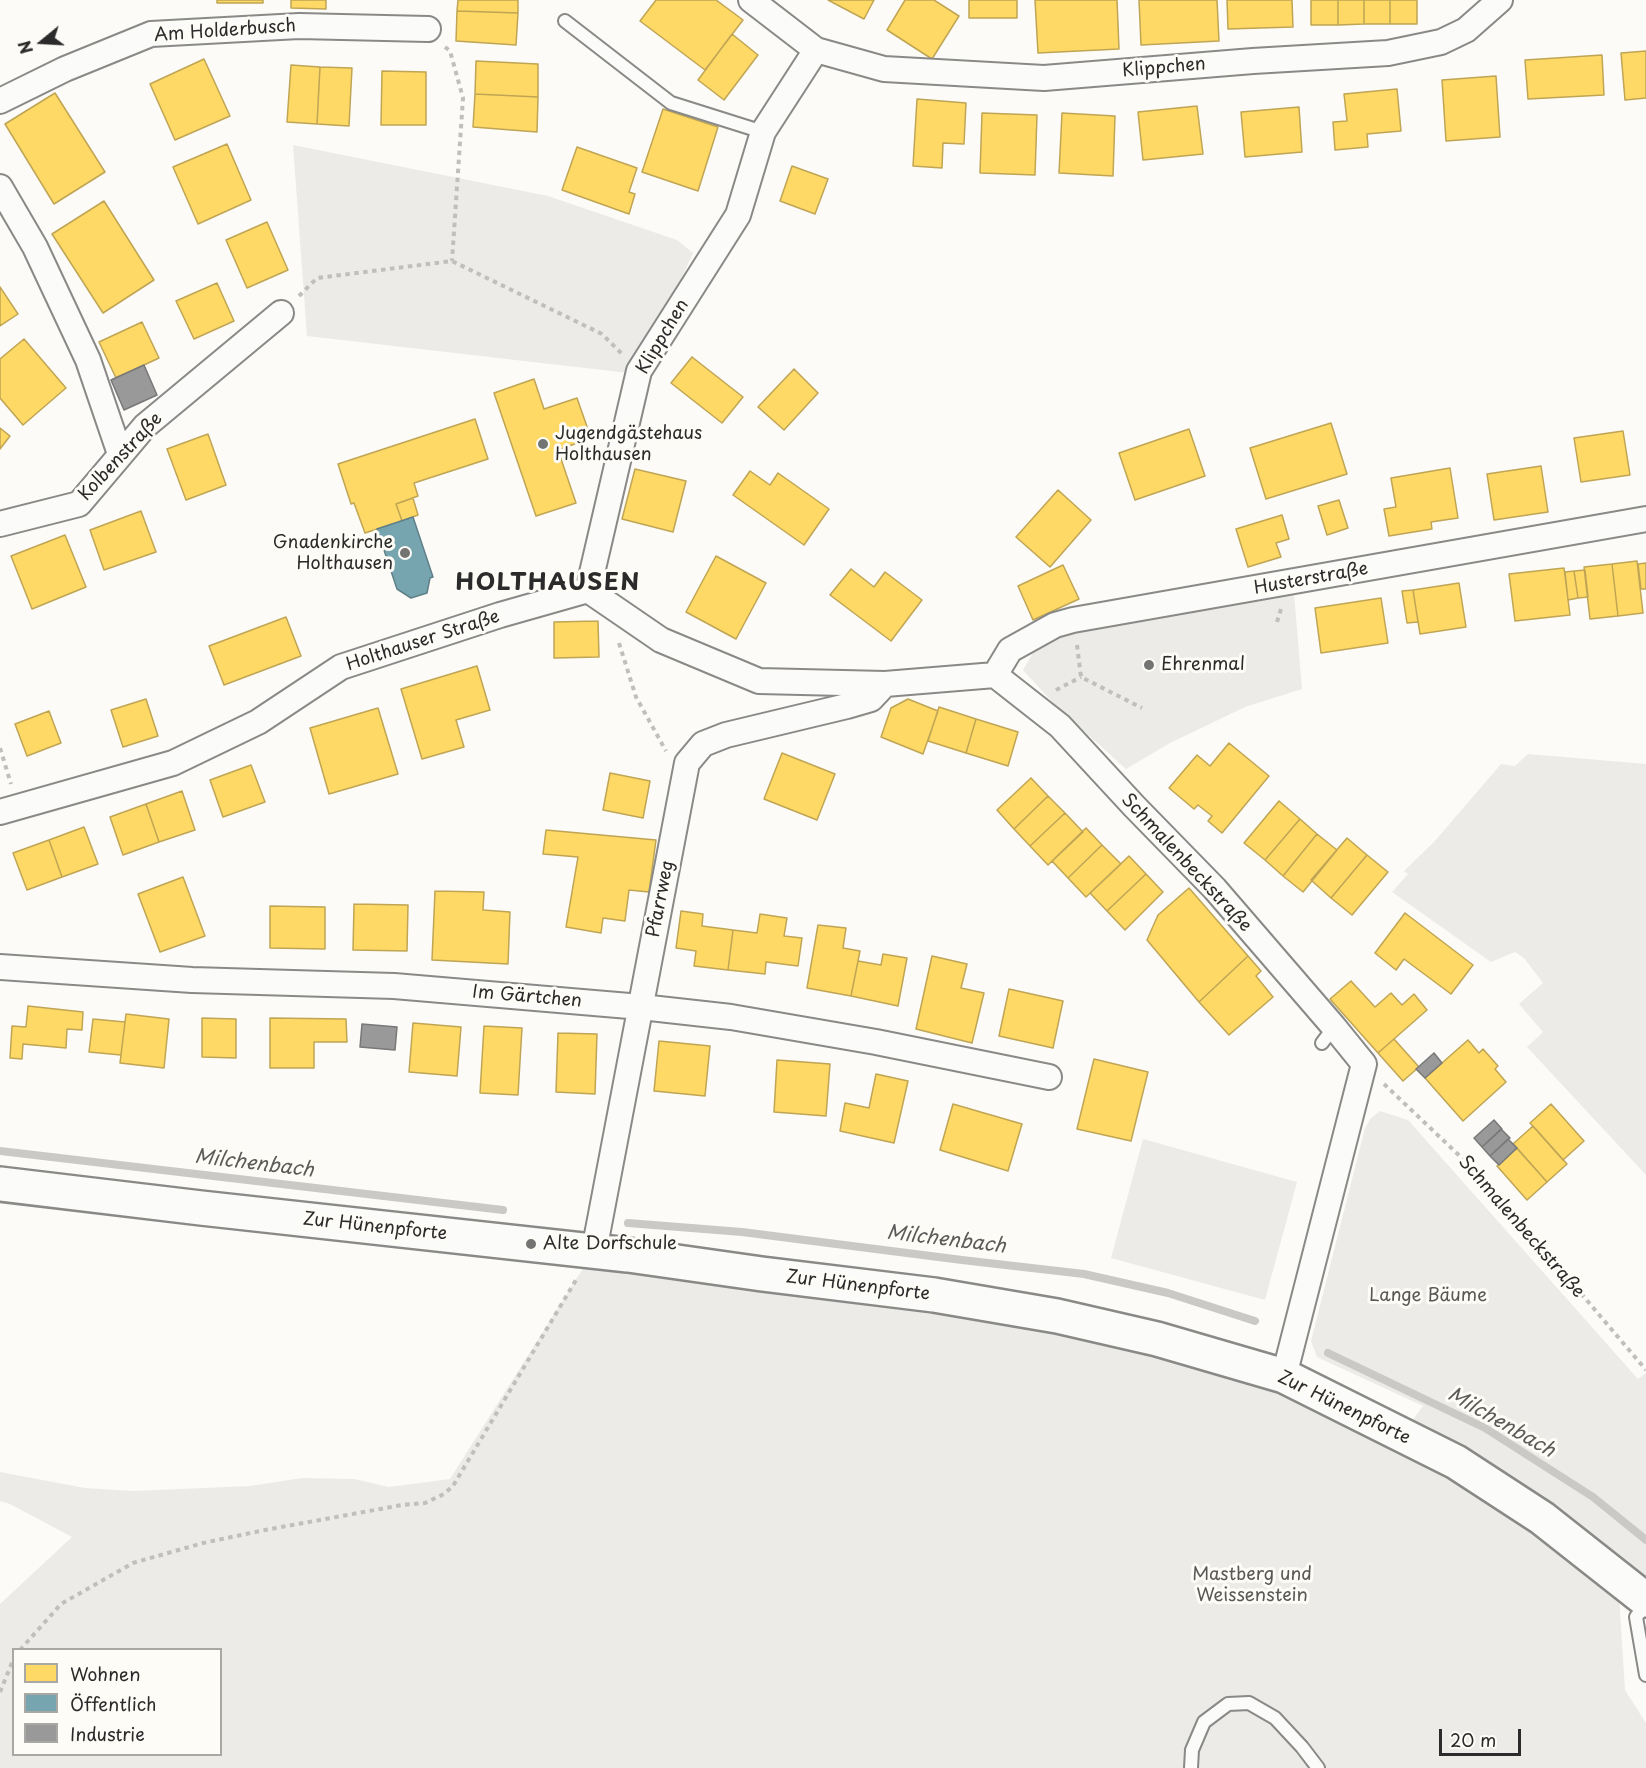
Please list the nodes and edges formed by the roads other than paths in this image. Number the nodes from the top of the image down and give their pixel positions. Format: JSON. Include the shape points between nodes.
{"nodes":[{"id":1,"x":751,"y":0,"type":"edge"},
{"id":2,"x":1500,"y":0,"type":"edge"},
{"id":3,"x":565,"y":21,"type":"dead end"},
{"id":4,"x":428,"y":29,"type":"road end"},
{"id":5,"x":816,"y":50,"type":"junction"},
{"id":6,"x":0,"y":101,"type":"edge"},
{"id":7,"x":763,"y":132,"type":"junction"},
{"id":8,"x":0,"y":187,"type":"edge"},
{"id":9,"x":281,"y":313,"type":"road end"},
{"id":10,"x":120,"y":454,"type":"junction"},
{"id":11,"x":1646,"y":519,"type":"edge"},
{"id":12,"x":0,"y":524,"type":"edge"},
{"id":13,"x":588,"y":590,"type":"junction"},
{"id":14,"x":995,"y":675,"type":"junction"},
{"id":15,"x":885,"y":684,"type":"junction"},
{"id":16,"x":9,"y":809,"type":"edge"},
{"id":17,"x":0,"y":967,"type":"edge"},
{"id":18,"x":641,"y":1007,"type":"junction"},
{"id":19,"x":1049,"y":1077,"type":"dead end"},
{"id":20,"x":0,"y":1184,"type":"edge"},
{"id":21,"x":594,"y":1251,"type":"junction"},
{"id":22,"x":1284,"y":1376,"type":"junction"},
{"id":23,"x":1643,"y":1607,"type":"edge"},
{"id":24,"x":1646,"y":1675,"type":"edge"},
{"id":25,"x":1191,"y":1768,"type":"edge"},
{"id":26,"x":1318,"y":1768,"type":"edge"}],
"edges":[{"from":1,"to":5,"type":"street","name":"Klippchen"},
{"from":2,"to":5,"type":"street","name":"Klippchen","via":[[1466,30],[1441,42],[1388,53],[1044,78],[884,69]]},
{"from":3,"to":7,"type":"lane","via":[[671,103]]},
{"from":4,"to":6,"type":"street","name":"Am Holderbusch","via":[[299,26],[151,34]]},
{"from":5,"to":7,"type":"street","name":"Klippchen"},
{"from":7,"to":13,"type":"street","name":"Klippchen","via":[[738,215],[639,371]]},
{"from":8,"to":10,"type":"street","via":[[35,247],[88,360]]},
{"from":9,"to":10,"type":"street","name":"Kolbenstraße","via":[[145,426]]},
{"from":10,"to":12,"type":"street","name":"Kolbenstraße","via":[[79,504]]},
{"from":11,"to":14,"type":"street","name":"Husterstraße","via":[[1073,620],[1055,625],[1010,650]]},
{"from":13,"to":15,"type":"street","via":[[661,640],[759,681]]},
{"from":13,"to":16,"type":"street","name":"Holthauser Straße","via":[[341,667],[258,722],[173,763]]},
{"from":14,"to":15,"type":"street"},
{"from":14,"to":22,"type":"street","name":"Schmalenbeckstraße","via":[[1060,726],[1215,889],[1328,1035],[1364,1064]]},
{"from":15,"to":18,"type":"street","name":"Pfarrweg","via":[[871,699],[726,735],[704,744],[687,763]]},
{"from":17,"to":18,"type":"street","name":"Im Gärtchen","via":[[192,980],[394,986]]},
{"from":18,"to":19,"type":"street","name":"Im Gärtchen","via":[[742,1019]]},
{"from":18,"to":21,"type":"street","name":"Pfarrweg"},
{"from":20,"to":21,"type":"main road","name":"Zur Hünenpforte"},
{"from":21,"to":22,"type":"main road","name":"Zur Hünenpforte","via":[[934,1294],[1057,1316],[1157,1339]]},
{"from":22,"to":23,"type":"main road","name":"Zur Hünenpforte","via":[[1456,1462],[1542,1518]]},
{"from":23,"to":24,"type":"lane"},
{"from":25,"to":26,"type":"lane","via":[[1192,1750],[1204,1722],[1228,1704],[1250,1703],[1275,1718]]}]}
